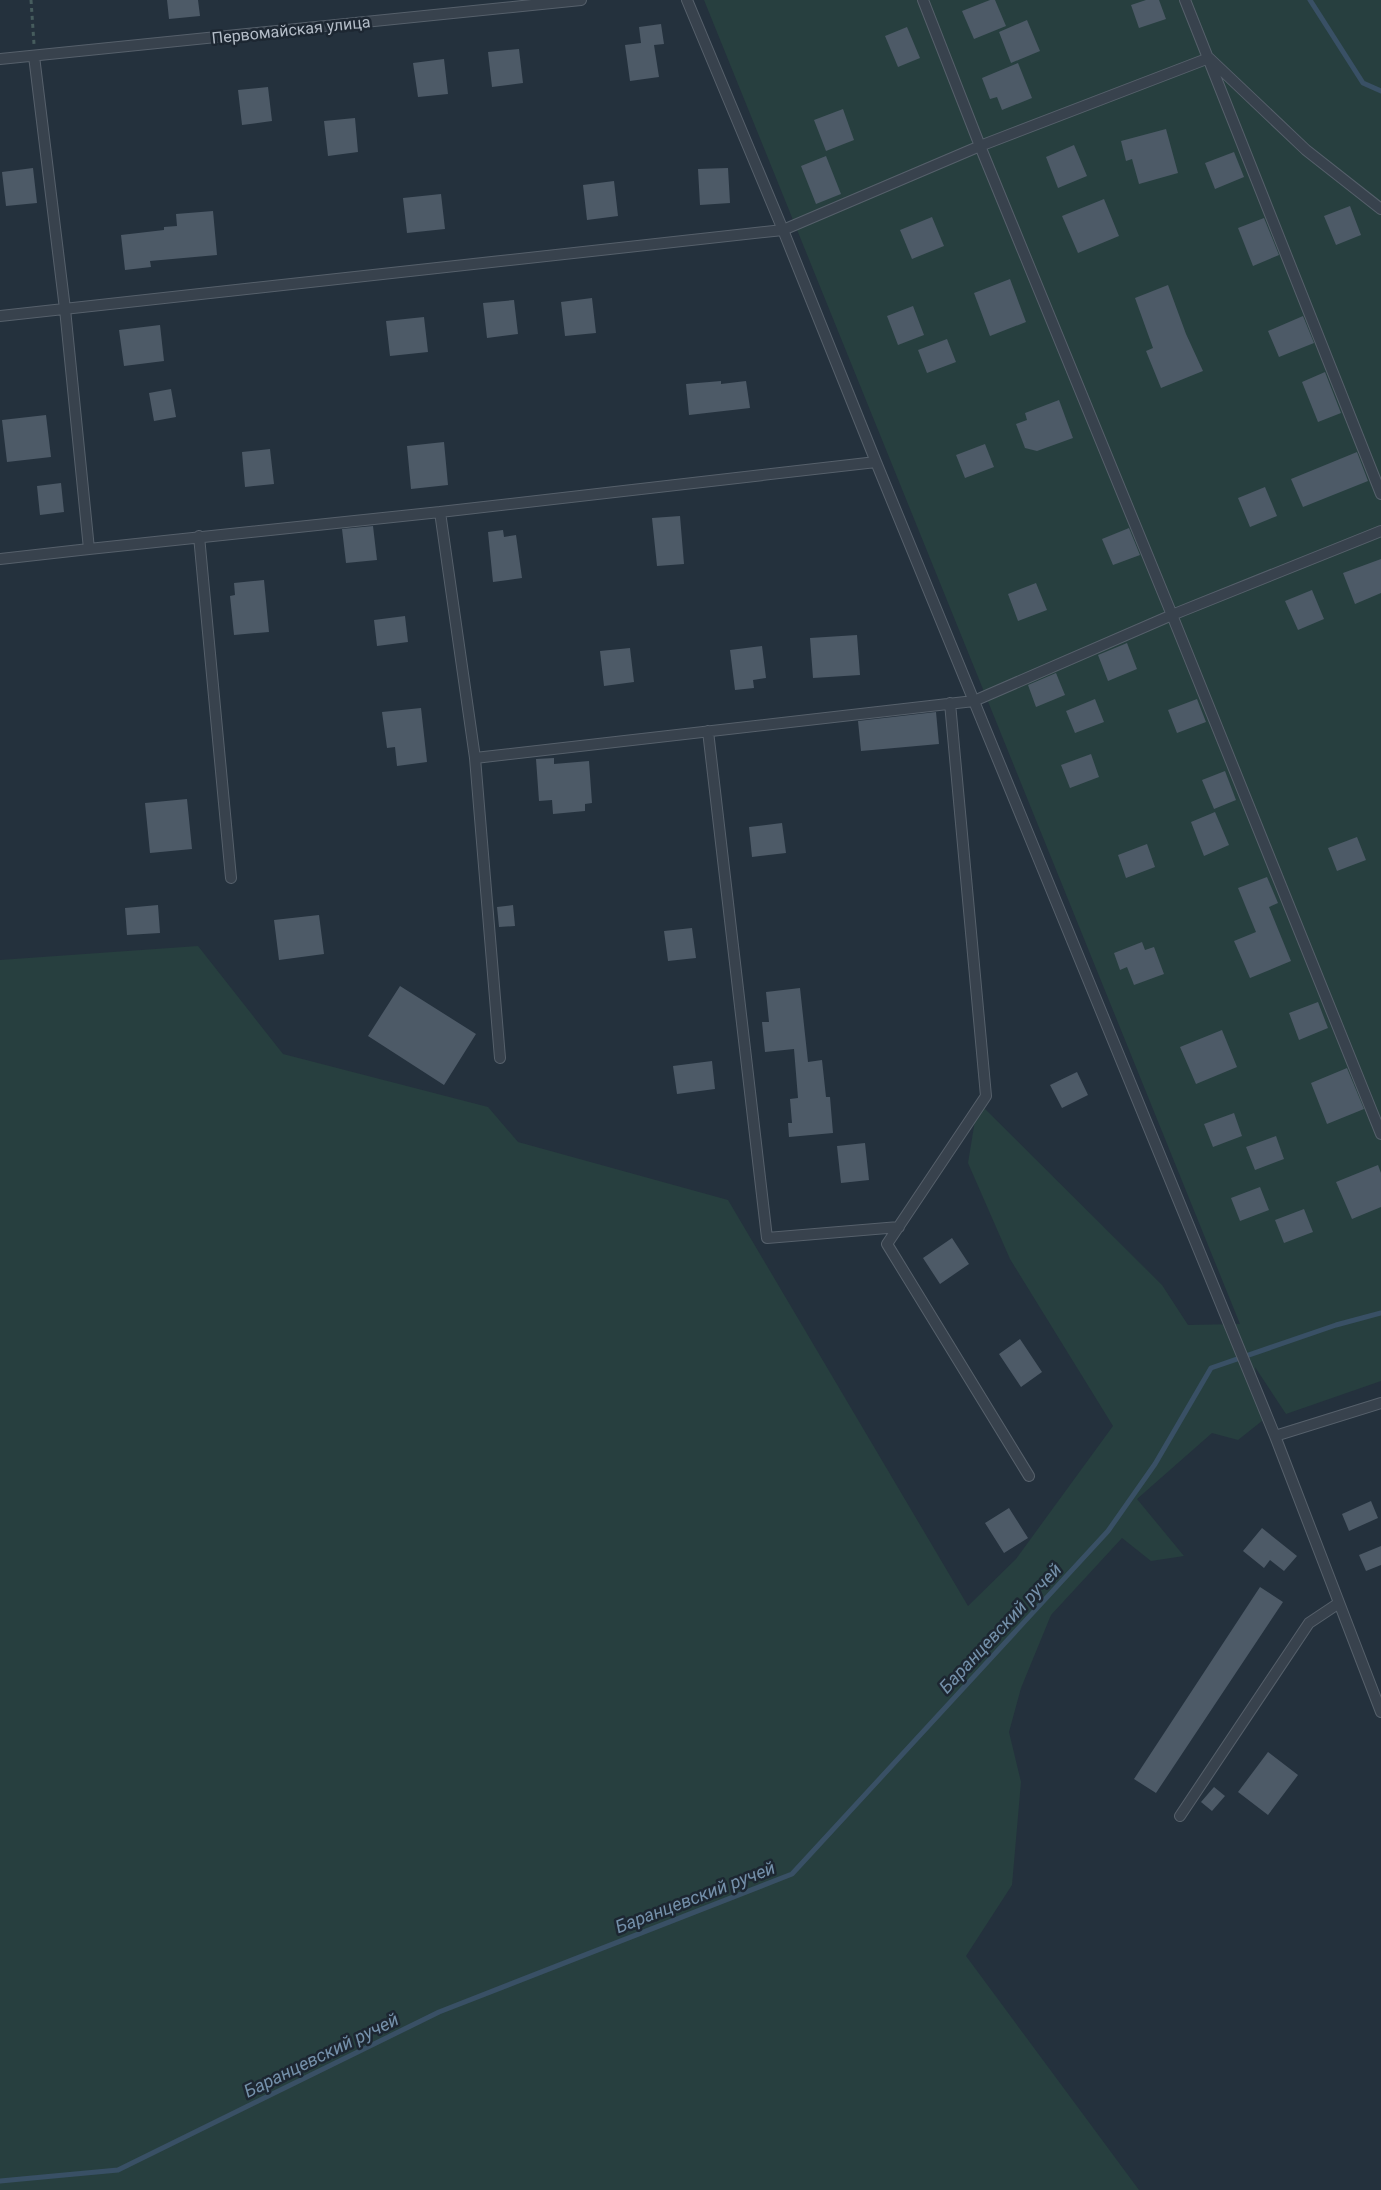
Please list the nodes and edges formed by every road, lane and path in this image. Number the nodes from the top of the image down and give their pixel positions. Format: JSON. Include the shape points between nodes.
{"nodes":[{"id":1,"x":31,"y":0,"type":"edge"},
{"id":2,"x":581,"y":0,"type":"edge"},
{"id":3,"x":687,"y":0,"type":"edge"},
{"id":4,"x":923,"y":0,"type":"edge"},
{"id":5,"x":1185,"y":0,"type":"edge"},
{"id":6,"x":34,"y":56,"type":"junction"},
{"id":7,"x":1210,"y":58,"type":"junction"},
{"id":8,"x":0,"y":59,"type":"edge"},
{"id":9,"x":980,"y":146,"type":"junction"},
{"id":10,"x":1381,"y":209,"type":"edge"},
{"id":11,"x":783,"y":230,"type":"junction"},
{"id":12,"x":65,"y":309,"type":"junction"},
{"id":13,"x":0,"y":316,"type":"edge"},
{"id":14,"x":876,"y":462,"type":"junction"},
{"id":15,"x":1381,"y":494,"type":"edge"},
{"id":16,"x":440,"y":512,"type":"junction"},
{"id":17,"x":1381,"y":532,"type":"edge"},
{"id":18,"x":199,"y":536,"type":"junction"},
{"id":19,"x":89,"y":549,"type":"junction"},
{"id":20,"x":0,"y":559,"type":"edge"},
{"id":21,"x":1172,"y":615,"type":"junction"},
{"id":22,"x":974,"y":701,"type":"junction"},
{"id":23,"x":950,"y":703,"type":"junction"},
{"id":24,"x":708,"y":730,"type":"junction"},
{"id":25,"x":475,"y":758,"type":"junction"},
{"id":26,"x":232,"y":878,"type":"dead end"},
{"id":27,"x":500,"y":1058,"type":"dead end"},
{"id":28,"x":1381,"y":1134,"type":"edge"},
{"id":29,"x":898,"y":1227,"type":"junction"},
{"id":30,"x":1381,"y":1403,"type":"edge"},
{"id":31,"x":1276,"y":1436,"type":"junction"},
{"id":32,"x":1028,"y":1476,"type":"dead end"},
{"id":33,"x":1339,"y":1603,"type":"junction"},
{"id":34,"x":1381,"y":1712,"type":"edge"},
{"id":35,"x":1180,"y":1816,"type":"dead end"}],
"edges":[{"from":1,"to":6,"type":"path"},
{"from":2,"to":6,"type":"lane","name":"Первомайская улица"},
{"from":3,"to":11,"type":"lane"},
{"from":4,"to":9,"type":"lane"},
{"from":5,"to":7,"type":"lane"},
{"from":6,"to":8,"type":"lane","name":"Первомайская улица"},
{"from":6,"to":12,"type":"lane"},
{"from":7,"to":9,"type":"lane"},
{"from":7,"to":10,"type":"lane","via":[[1306,150]]},
{"from":7,"to":15,"type":"lane"},
{"from":9,"to":11,"type":"lane"},
{"from":9,"to":21,"type":"lane"},
{"from":11,"to":12,"type":"lane"},
{"from":11,"to":14,"type":"lane"},
{"from":12,"to":13,"type":"lane"},
{"from":12,"to":19,"type":"lane"},
{"from":14,"to":16,"type":"lane"},
{"from":14,"to":22,"type":"lane"},
{"from":16,"to":18,"type":"lane"},
{"from":16,"to":25,"type":"lane"},
{"from":17,"to":21,"type":"lane"},
{"from":18,"to":19,"type":"lane"},
{"from":18,"to":26,"type":"lane"},
{"from":19,"to":20,"type":"lane"},
{"from":21,"to":22,"type":"lane"},
{"from":21,"to":28,"type":"lane"},
{"from":22,"to":23,"type":"lane"},
{"from":22,"to":31,"type":"lane"},
{"from":23,"to":24,"type":"lane"},
{"from":23,"to":29,"type":"lane","via":[[986,1096]]},
{"from":24,"to":25,"type":"lane"},
{"from":24,"to":29,"type":"lane","via":[[767,1238]]},
{"from":25,"to":27,"type":"lane"},
{"from":29,"to":32,"type":"lane","via":[[887,1244]]},
{"from":30,"to":31,"type":"lane"},
{"from":31,"to":33,"type":"lane"},
{"from":33,"to":34,"type":"lane"},
{"from":33,"to":35,"type":"lane","via":[[1309,1623]]}]}
